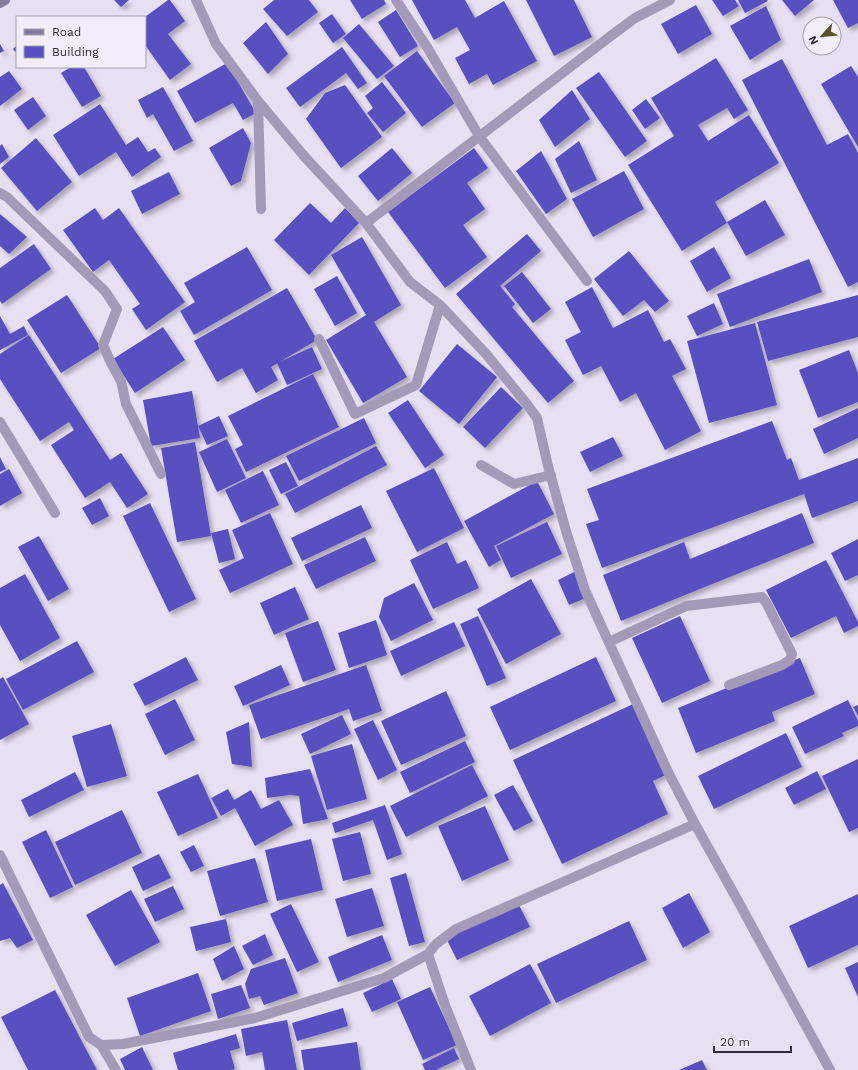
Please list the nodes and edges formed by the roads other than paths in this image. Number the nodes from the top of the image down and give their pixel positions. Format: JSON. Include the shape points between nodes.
{"nodes":[{"id":1,"x":5,"y":0,"type":"edge"},
{"id":2,"x":196,"y":0,"type":"edge"},
{"id":3,"x":396,"y":0,"type":"edge"},
{"id":4,"x":670,"y":0,"type":"edge"},
{"id":5,"x":0,"y":3,"type":"edge"},
{"id":6,"x":258,"y":101,"type":"junction"},
{"id":7,"x":479,"y":136,"type":"junction"},
{"id":8,"x":0,"y":193,"type":"edge"},
{"id":9,"x":261,"y":208,"type":"dead end"},
{"id":10,"x":366,"y":223,"type":"junction"},
{"id":11,"x":587,"y":281,"type":"dead end"},
{"id":12,"x":440,"y":305,"type":"junction"},
{"id":13,"x":319,"y":339,"type":"dead end"},
{"id":14,"x":0,"y":422,"type":"edge"},
{"id":15,"x":481,"y":465,"type":"dead end"},
{"id":16,"x":160,"y":474,"type":"dead end"},
{"id":17,"x":551,"y":475,"type":"junction"},
{"id":18,"x":55,"y":513,"type":"dead end"},
{"id":19,"x":609,"y":642,"type":"junction"},
{"id":20,"x":729,"y":685,"type":"dead end"},
{"id":21,"x":694,"y":824,"type":"junction"},
{"id":22,"x":0,"y":855,"type":"edge"},
{"id":23,"x":428,"y":954,"type":"junction"},
{"id":24,"x":101,"y":1045,"type":"junction"},
{"id":25,"x":116,"y":1070,"type":"edge"},
{"id":26,"x":471,"y":1070,"type":"edge"},
{"id":27,"x":830,"y":1070,"type":"edge"}],
"edges":[{"from":1,"to":5,"type":"street"},
{"from":2,"to":6,"type":"street","via":[[216,44]]},
{"from":3,"to":7,"type":"street"},
{"from":4,"to":7,"type":"street","via":[[635,18]]},
{"from":6,"to":9,"type":"street"},
{"from":6,"to":10,"type":"street","via":[[304,156]]},
{"from":7,"to":10,"type":"street"},
{"from":7,"to":11,"type":"street"},
{"from":8,"to":16,"type":"street","via":[[105,291],[116,309],[103,345],[121,381],[126,404]]},
{"from":10,"to":12,"type":"street","via":[[410,282]]},
{"from":12,"to":13,"type":"street","via":[[416,385],[354,414]]},
{"from":12,"to":17,"type":"street","via":[[487,355],[537,418]]},
{"from":14,"to":18,"type":"street"},
{"from":15,"to":17,"type":"street","via":[[514,484]]},
{"from":17,"to":19,"type":"street","via":[[585,590]]},
{"from":19,"to":20,"type":"street","via":[[686,606],[762,597],[792,654],[790,660]]},
{"from":19,"to":21,"type":"street"},
{"from":21,"to":23,"type":"street","via":[[456,928]]},
{"from":21,"to":27,"type":"street"},
{"from":22,"to":24,"type":"street","via":[[89,1037]]},
{"from":23,"to":24,"type":"street","via":[[384,978],[255,1018],[123,1044]]},
{"from":23,"to":26,"type":"street"},
{"from":24,"to":25,"type":"street"}]}
